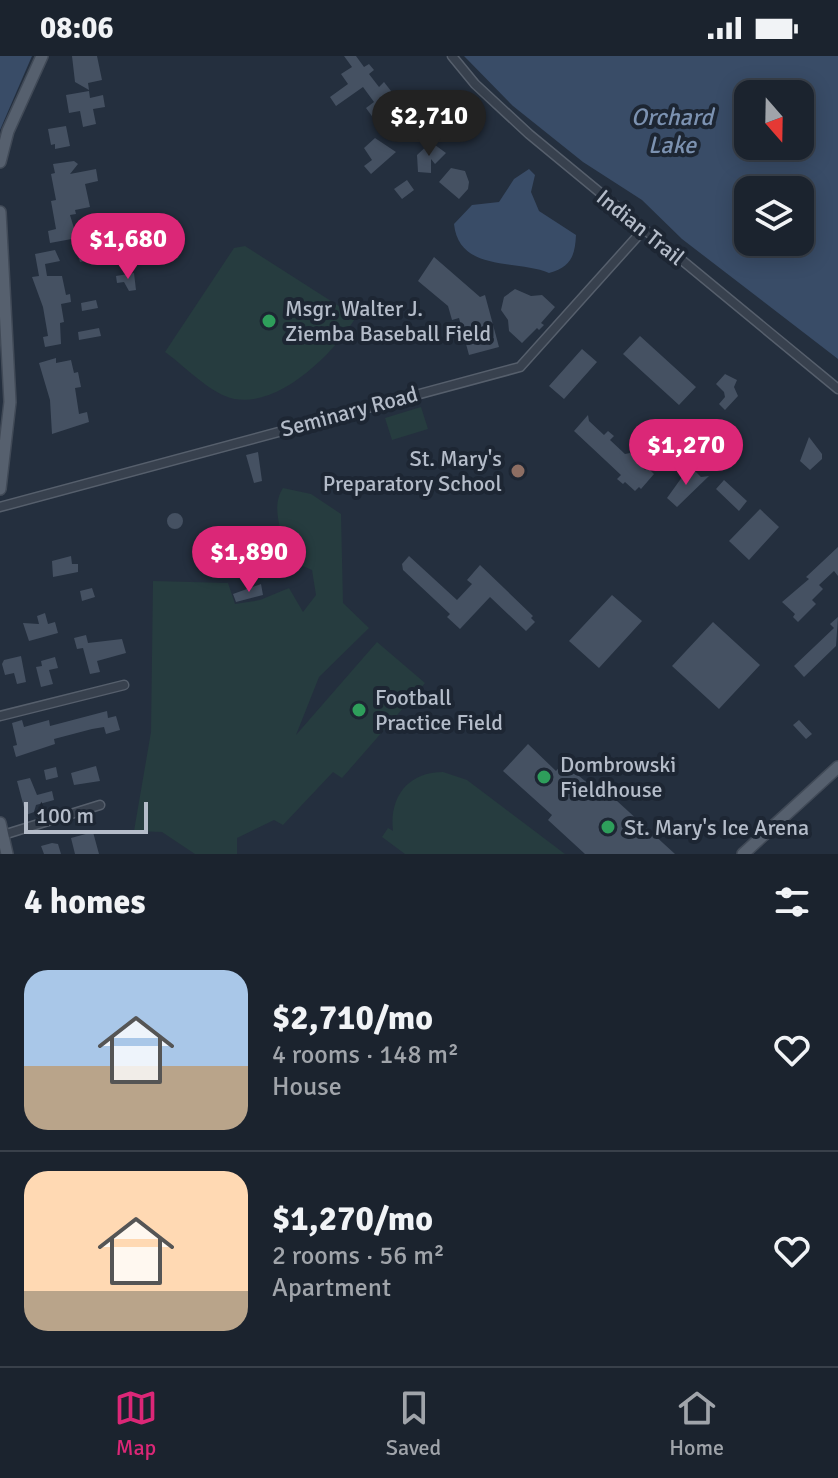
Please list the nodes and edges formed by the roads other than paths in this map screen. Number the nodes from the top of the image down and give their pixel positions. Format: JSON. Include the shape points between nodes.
{"nodes":[{"id":1,"x":42,"y":56,"type":"edge"},
{"id":2,"x":452,"y":56,"type":"edge"},
{"id":3,"x":0,"y":162,"type":"edge"},
{"id":4,"x":0,"y":212,"type":"edge"},
{"id":5,"x":644,"y":229,"type":"junction"},
{"id":6,"x":838,"y":389,"type":"edge"},
{"id":7,"x":0,"y":489,"type":"edge"},
{"id":8,"x":0,"y":507,"type":"edge"},
{"id":9,"x":124,"y":685,"type":"dead end"},
{"id":10,"x":0,"y":716,"type":"edge"},
{"id":11,"x":838,"y":767,"type":"edge"},
{"id":12,"x":100,"y":805,"type":"dead end"},
{"id":13,"x":2,"y":829,"type":"edge"},
{"id":14,"x":4,"y":852,"type":"edge"},
{"id":15,"x":743,"y":854,"type":"edge"}],
"edges":[{"from":1,"to":3,"type":"main road"},
{"from":2,"to":5,"type":"street","name":"Indian Trail","via":[[513,119]]},
{"from":4,"to":7,"type":"main road","via":[[10,402]]},
{"from":5,"to":6,"type":"street","name":"Indian Trail"},
{"from":5,"to":8,"type":"street","name":"Seminary Road","via":[[520,367]]},
{"from":9,"to":10,"type":"street"},
{"from":11,"to":15,"type":"main road"},
{"from":12,"to":13,"type":"street"},
{"from":13,"to":14,"type":"main road"}]}
